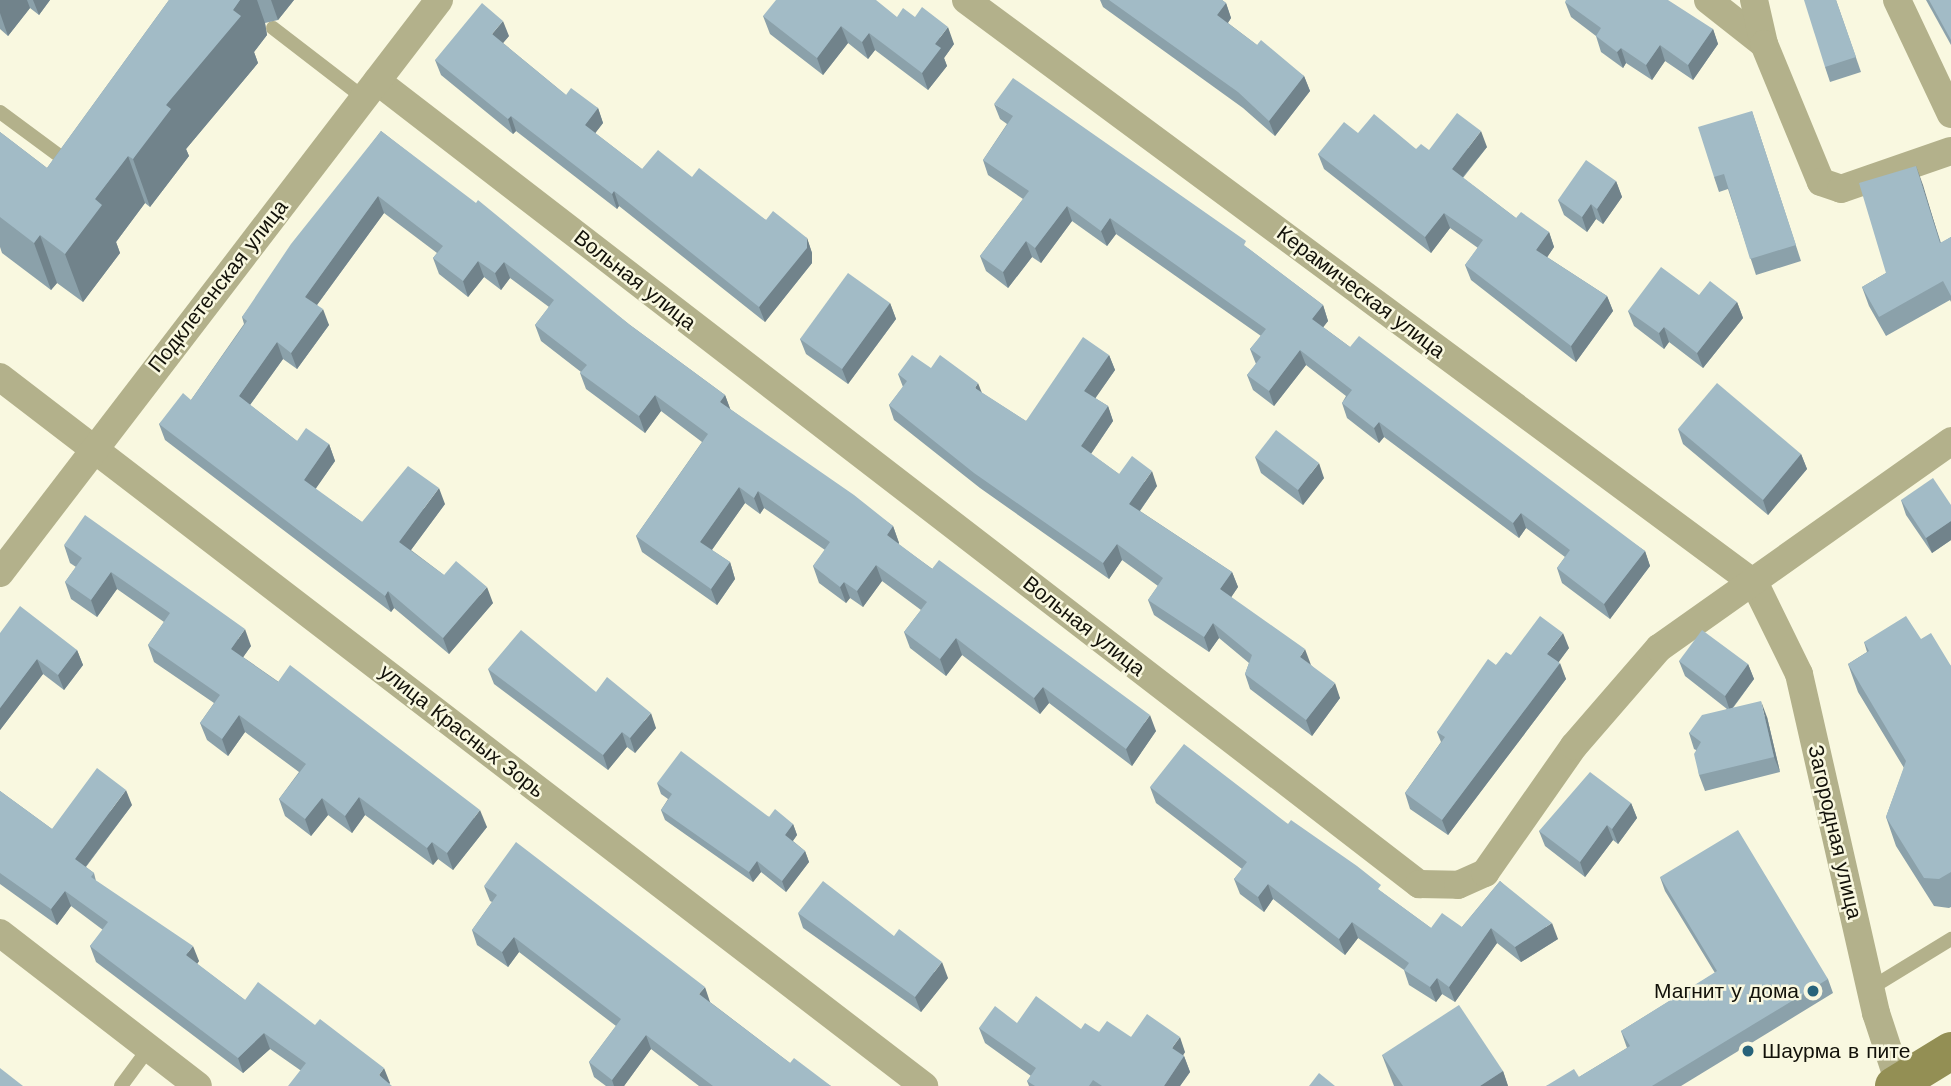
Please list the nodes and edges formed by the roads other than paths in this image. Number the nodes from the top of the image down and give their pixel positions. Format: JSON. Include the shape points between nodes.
{"nodes":[{"id":1,"x":439,"y":0,"type":"edge"},
{"id":2,"x":966,"y":0,"type":"edge"},
{"id":3,"x":1707,"y":0,"type":"edge"},
{"id":4,"x":1754,"y":0,"type":"edge"},
{"id":5,"x":1897,"y":0,"type":"edge"},
{"id":6,"x":273,"y":28,"type":"dead end"},
{"id":7,"x":1765,"y":44,"type":"junction"},
{"id":8,"x":371,"y":90,"type":"junction"},
{"id":9,"x":0,"y":112,"type":"edge"},
{"id":10,"x":1951,"y":114,"type":"edge"},
{"id":11,"x":1951,"y":152,"type":"edge"},
{"id":12,"x":82,"y":155,"type":"edge"},
{"id":13,"x":0,"y":377,"type":"edge"},
{"id":14,"x":1951,"y":441,"type":"edge"},
{"id":15,"x":92,"y":447,"type":"junction"},
{"id":16,"x":0,"y":573,"type":"edge"},
{"id":17,"x":1755,"y":584,"type":"junction"},
{"id":18,"x":0,"y":933,"type":"edge"},
{"id":19,"x":1951,"y":939,"type":"edge"},
{"id":20,"x":1871,"y":988,"type":"junction"},
{"id":21,"x":149,"y":1048,"type":"junction"},
{"id":22,"x":1951,"y":1051,"type":"edge"},
{"id":23,"x":1898,"y":1085,"type":"edge"},
{"id":24,"x":121,"y":1086,"type":"edge"},
{"id":25,"x":198,"y":1086,"type":"edge"},
{"id":26,"x":924,"y":1086,"type":"edge"}],
"edges":[{"from":1,"to":8,"type":"street","name":"Подклетенская улица"},
{"from":2,"to":17,"type":"street","name":"Керамическая улица"},
{"from":3,"to":7,"type":"street"},
{"from":4,"to":7,"type":"street"},
{"from":5,"to":10,"type":"street"},
{"from":6,"to":8,"type":"lane"},
{"from":7,"to":11,"type":"street","via":[[1821,182],[1841,189]]},
{"from":8,"to":15,"type":"street","name":"Подклетенская улица"},
{"from":8,"to":17,"type":"street","name":"Вольная улица","via":[[1419,884],[1458,885],[1485,873],[1574,746],[1659,648]]},
{"from":9,"to":12,"type":"lane","via":[[74,166]]},
{"from":13,"to":15,"type":"street","name":"улица Красных Зорь"},
{"from":14,"to":17,"type":"street","name":"Вольная улица"},
{"from":15,"to":16,"type":"street","name":"Подклетенская улица"},
{"from":15,"to":26,"type":"street","name":"улица Красных Зорь"},
{"from":17,"to":20,"type":"street","name":"Загородная улица","via":[[1799,674]]},
{"from":18,"to":21,"type":"street"},
{"from":19,"to":20,"type":"lane"},
{"from":20,"to":23,"type":"street","name":"Загородная улица"},
{"from":21,"to":24,"type":"lane"},
{"from":21,"to":25,"type":"street"},
{"from":22,"to":23,"type":"main road"}]}
